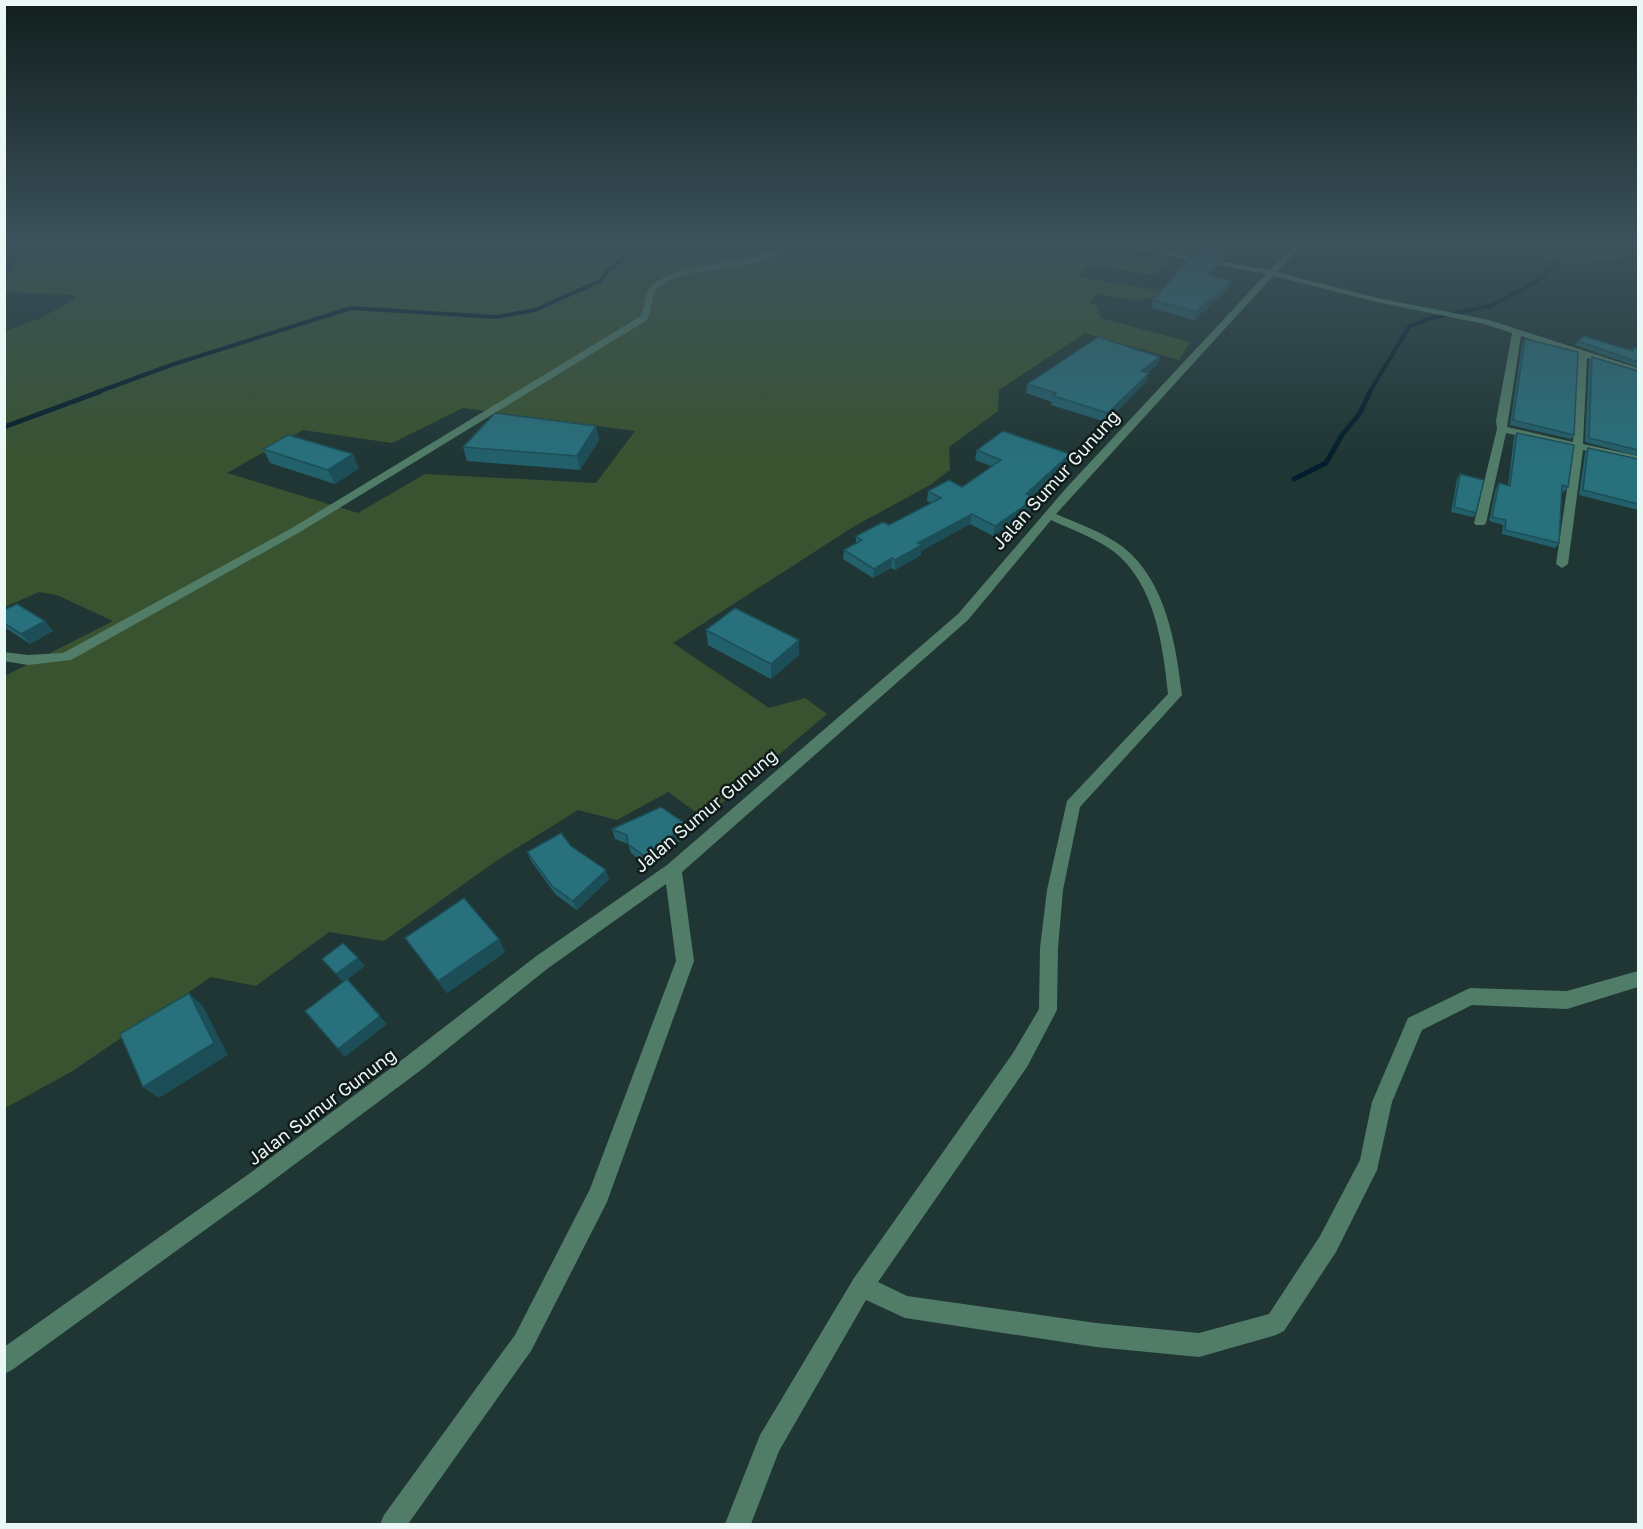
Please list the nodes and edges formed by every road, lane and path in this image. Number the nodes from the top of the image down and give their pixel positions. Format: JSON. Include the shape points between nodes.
{"nodes":[{"id":1,"x":644,"y":317,"type":"edge"},
{"id":2,"x":1229,"y":317,"type":"edge"},
{"id":3,"x":1462,"y":317,"type":"edge"},
{"id":4,"x":1517,"y":332,"type":"junction"},
{"id":5,"x":1583,"y":353,"type":"junction"},
{"id":6,"x":1638,"y":371,"type":"edge"},
{"id":7,"x":1502,"y":429,"type":"junction"},
{"id":8,"x":1578,"y":446,"type":"junction"},
{"id":9,"x":1638,"y":459,"type":"edge"},
{"id":10,"x":1049,"y":515,"type":"junction"},
{"id":11,"x":1480,"y":523,"type":"dead end"},
{"id":12,"x":1562,"y":564,"type":"dead end"},
{"id":13,"x":4,"y":656,"type":"edge"},
{"id":14,"x":673,"y":870,"type":"junction"},
{"id":15,"x":1638,"y":979,"type":"edge"},
{"id":16,"x":862,"y":1286,"type":"junction"},
{"id":17,"x":4,"y":1362,"type":"edge"},
{"id":18,"x":393,"y":1524,"type":"edge"},
{"id":19,"x":738,"y":1524,"type":"edge"}],
"edges":[{"from":1,"to":13,"type":"street","via":[[296,530],[66,657],[28,660]]},
{"from":2,"to":10,"type":"street","name":"Jalan Sumur Gunung"},
{"from":3,"to":4,"type":"street"},
{"from":4,"to":5,"type":"street"},
{"from":4,"to":7,"type":"street"},
{"from":5,"to":6,"type":"street"},
{"from":5,"to":8,"type":"street"},
{"from":7,"to":8,"type":"street"},
{"from":7,"to":11,"type":"street"},
{"from":8,"to":9,"type":"street"},
{"from":8,"to":12,"type":"street"},
{"from":10,"to":14,"type":"street","name":"Jalan Sumur Gunung","via":[[963,617]]},
{"from":10,"to":16,"type":"street","via":[[1104,540],[1126,556],[1162,619],[1175,695],[1073,805],[1055,890],[1048,1010],[1020,1060]]},
{"from":14,"to":17,"type":"street","name":"Jalan Sumur Gunung","via":[[541,963],[270,1171]]},
{"from":14,"to":18,"type":"street","via":[[685,961],[599,1194],[523,1343]]},
{"from":15,"to":16,"type":"street","via":[[1567,1000],[1470,996],[1415,1024],[1382,1102],[1370,1163],[1328,1244],[1276,1323],[1199,1345],[1096,1335],[905,1307]]},
{"from":16,"to":19,"type":"street","via":[[769,1444]]}]}
